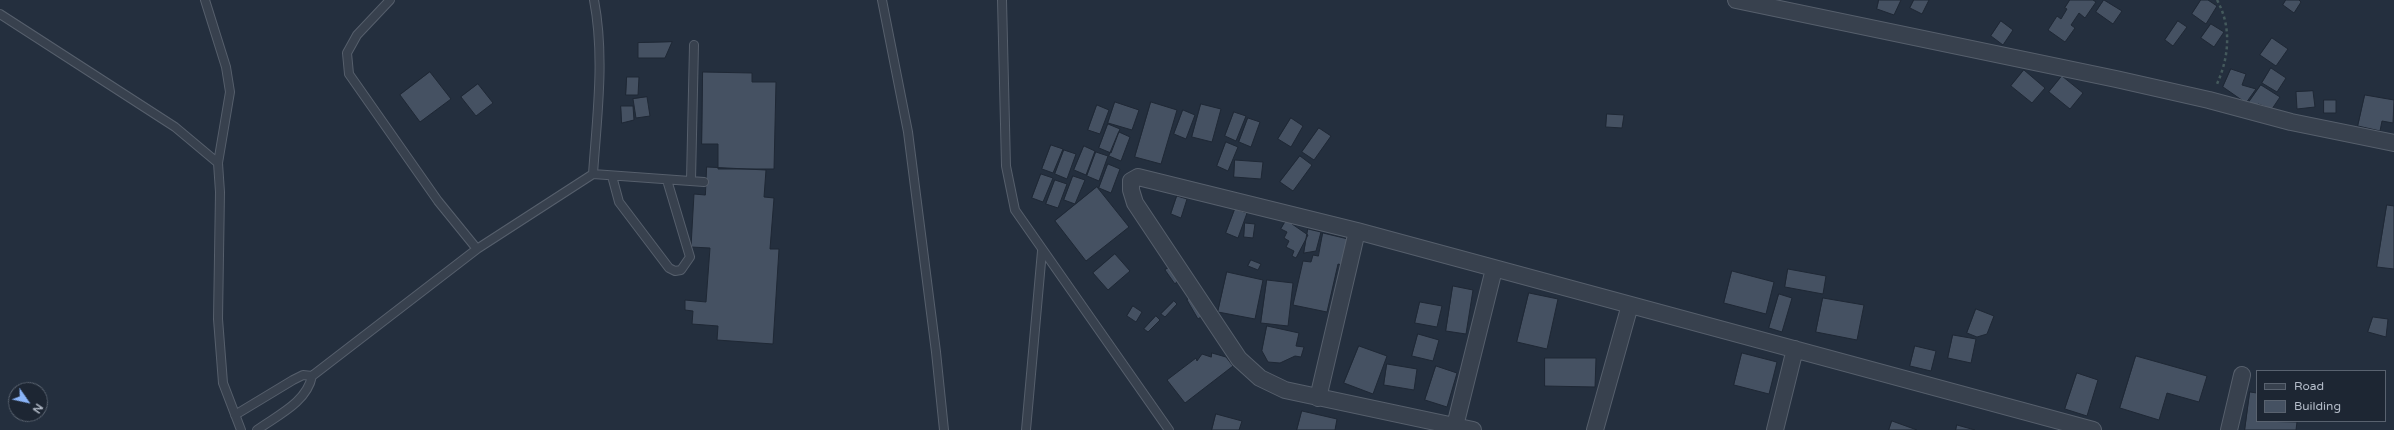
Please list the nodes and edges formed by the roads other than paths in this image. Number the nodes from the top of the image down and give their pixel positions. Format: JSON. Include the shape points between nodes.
{"nodes":[{"id":1,"x":205,"y":0,"type":"edge"},
{"id":2,"x":390,"y":0,"type":"edge"},
{"id":3,"x":594,"y":0,"type":"edge"},
{"id":4,"x":882,"y":0,"type":"edge"},
{"id":5,"x":1002,"y":0,"type":"edge"},
{"id":6,"x":1736,"y":0,"type":"edge"},
{"id":7,"x":0,"y":14,"type":"edge"},
{"id":8,"x":694,"y":45,"type":"dead end"},
{"id":9,"x":2394,"y":143,"type":"edge"},
{"id":10,"x":218,"y":162,"type":"junction"},
{"id":11,"x":593,"y":174,"type":"junction"},
{"id":12,"x":612,"y":176,"type":"junction"},
{"id":13,"x":667,"y":180,"type":"junction"},
{"id":14,"x":691,"y":180,"type":"junction"},
{"id":15,"x":704,"y":182,"type":"dead end"},
{"id":16,"x":1357,"y":231,"type":"junction"},
{"id":17,"x":477,"y":249,"type":"junction"},
{"id":18,"x":1042,"y":251,"type":"junction"},
{"id":19,"x":1494,"y":269,"type":"junction"},
{"id":20,"x":1630,"y":305,"type":"junction"},
{"id":21,"x":1795,"y":350,"type":"junction"},
{"id":22,"x":2242,"y":375,"type":"dead end"},
{"id":23,"x":312,"y":376,"type":"junction"},
{"id":24,"x":1318,"y":398,"type":"junction"},
{"id":25,"x":235,"y":414,"type":"junction"},
{"id":26,"x":1455,"y":426,"type":"junction"},
{"id":27,"x":241,"y":430,"type":"edge"},
{"id":28,"x":257,"y":430,"type":"edge"},
{"id":29,"x":944,"y":430,"type":"edge"},
{"id":30,"x":1026,"y":430,"type":"edge"},
{"id":31,"x":1169,"y":430,"type":"edge"},
{"id":32,"x":1473,"y":430,"type":"edge"},
{"id":33,"x":1595,"y":430,"type":"edge"},
{"id":34,"x":1775,"y":430,"type":"edge"},
{"id":35,"x":2093,"y":430,"type":"edge"},
{"id":36,"x":2229,"y":430,"type":"edge"}],
"edges":[{"from":1,"to":10,"type":"lane","via":[[226,67],[230,92]]},
{"from":2,"to":17,"type":"lane","via":[[357,35],[347,53],[348,74],[438,201]]},
{"from":3,"to":11,"type":"lane","via":[[600,60]]},
{"from":4,"to":29,"type":"lane","via":[[908,132]]},
{"from":5,"to":18,"type":"lane","via":[[1006,166],[1015,210]]},
{"from":6,"to":9,"type":"street","via":[[2209,100],[2291,122]]},
{"from":7,"to":10,"type":"lane","via":[[175,128]]},
{"from":8,"to":14,"type":"lane"},
{"from":10,"to":25,"type":"lane","via":[[218,319],[223,383]]},
{"from":11,"to":12,"type":"lane"},
{"from":11,"to":17,"type":"lane"},
{"from":12,"to":13,"type":"lane"},
{"from":12,"to":13,"type":"lane","via":[[619,202],[669,268],[675,271],[681,270],[690,258]]},
{"from":13,"to":14,"type":"lane"},
{"from":14,"to":15,"type":"lane"},
{"from":16,"to":19,"type":"street"},
{"from":16,"to":24,"type":"street"},
{"from":16,"to":24,"type":"street","via":[[1138,177],[1131,180],[1135,203],[1239,359],[1266,381],[1285,390]]},
{"from":17,"to":23,"type":"lane"},
{"from":18,"to":30,"type":"lane"},
{"from":18,"to":31,"type":"lane"},
{"from":19,"to":20,"type":"street"},
{"from":19,"to":26,"type":"street"},
{"from":20,"to":21,"type":"street"},
{"from":20,"to":33,"type":"street"},
{"from":21,"to":34,"type":"street"},
{"from":21,"to":35,"type":"street"},
{"from":22,"to":36,"type":"street"},
{"from":23,"to":25,"type":"lane","via":[[303,375]]},
{"from":23,"to":28,"type":"lane","via":[[304,396]]},
{"from":24,"to":26,"type":"street"},
{"from":25,"to":27,"type":"lane"},
{"from":26,"to":32,"type":"street"}]}
